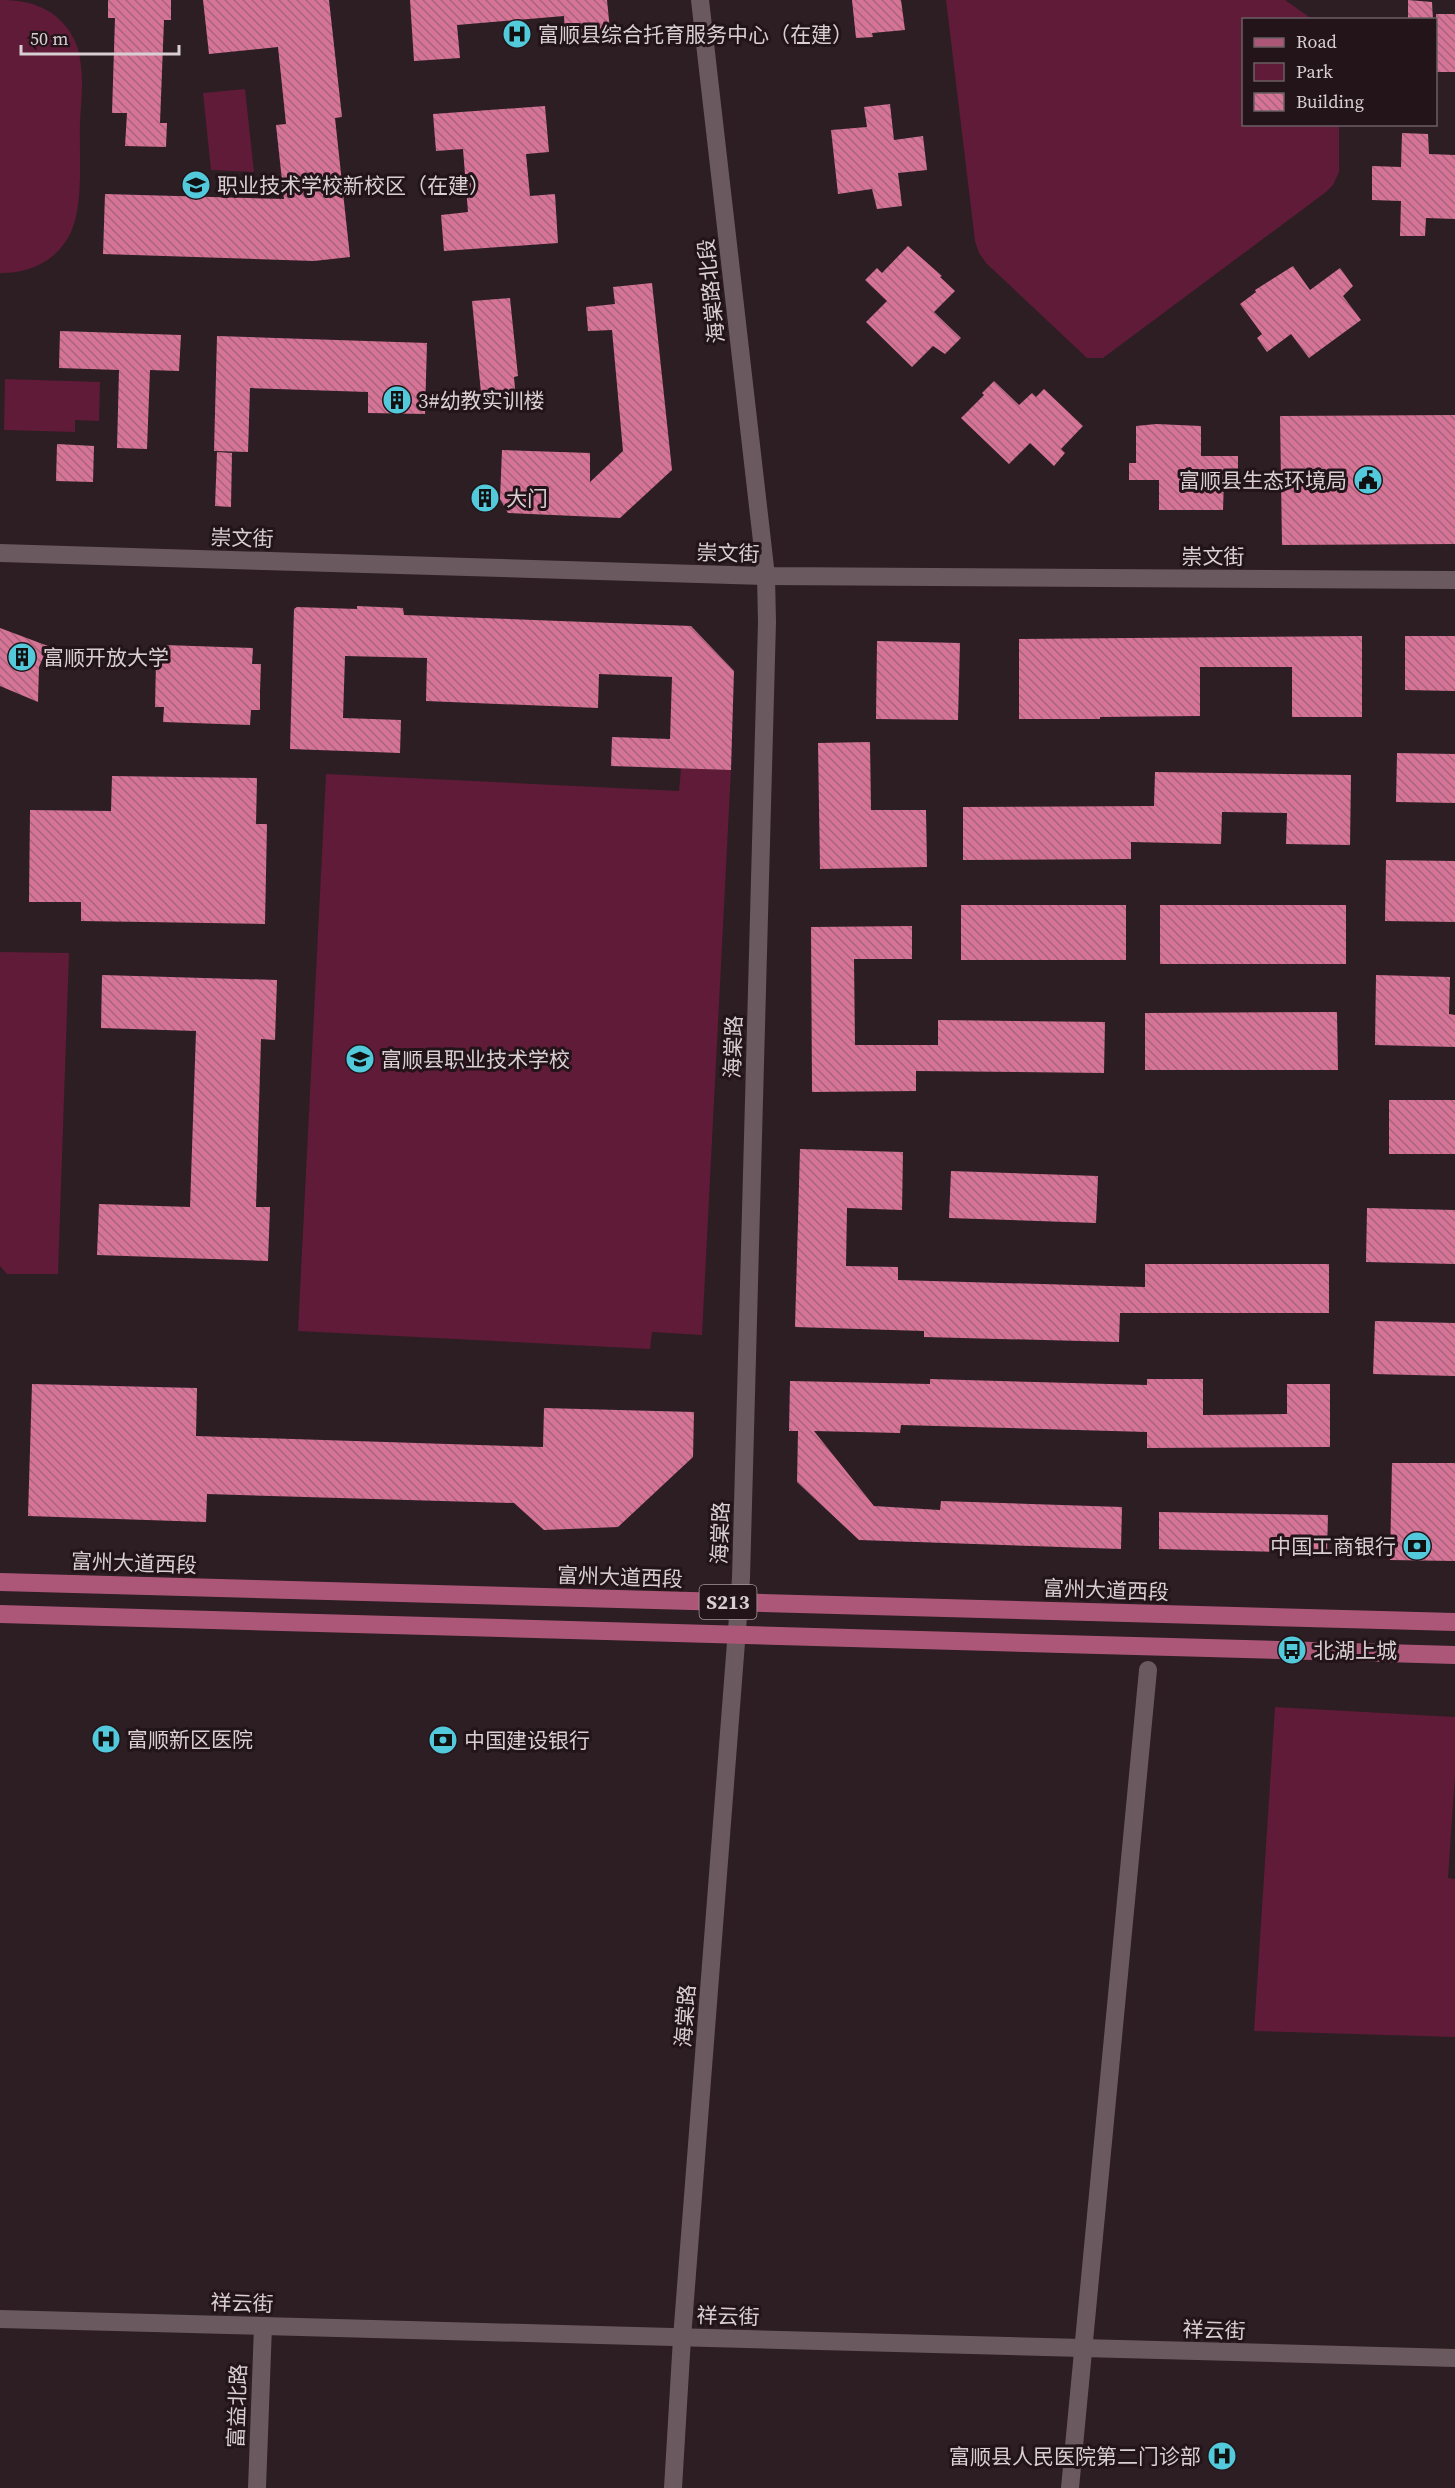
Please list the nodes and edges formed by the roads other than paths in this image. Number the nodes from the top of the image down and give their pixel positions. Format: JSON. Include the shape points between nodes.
{"nodes":[{"id":1,"x":700,"y":0,"type":"edge"},
{"id":2,"x":0,"y":553,"type":"edge"},
{"id":3,"x":766,"y":576,"type":"junction"},
{"id":4,"x":1455,"y":580,"type":"edge"},
{"id":5,"x":0,"y":1582,"type":"edge"},
{"id":6,"x":739,"y":1602,"type":"junction"},
{"id":7,"x":0,"y":1614,"type":"edge"},
{"id":8,"x":1455,"y":1623,"type":"edge"},
{"id":9,"x":737,"y":1634,"type":"junction"},
{"id":10,"x":1455,"y":1655,"type":"edge"},
{"id":11,"x":1148,"y":1670,"type":"dead end"},
{"id":12,"x":0,"y":2319,"type":"edge"},
{"id":13,"x":263,"y":2326,"type":"junction"},
{"id":14,"x":682,"y":2337,"type":"junction"},
{"id":15,"x":1083,"y":2349,"type":"junction"},
{"id":16,"x":1455,"y":2358,"type":"edge"},
{"id":17,"x":257,"y":2488,"type":"edge"},
{"id":18,"x":673,"y":2488,"type":"edge"},
{"id":19,"x":1070,"y":2488,"type":"edge"}],
"edges":[{"from":1,"to":3,"type":"street","name":"海棠路北段"},
{"from":2,"to":3,"type":"street","name":"崇文街"},
{"from":3,"to":4,"type":"street","name":"崇文街"},
{"from":3,"to":6,"type":"street","name":"海棠路","via":[[768,622]]},
{"from":5,"to":6,"type":"main road","name":"富州大道西段","number":"S213"},
{"from":6,"to":8,"type":"main road","name":"富州大道西段","number":"S213"},
{"from":6,"to":9,"type":"street","name":"海棠路"},
{"from":7,"to":9,"type":"main road","number":"S213"},
{"from":9,"to":10,"type":"main road","number":"S213"},
{"from":9,"to":14,"type":"street","name":"海棠路"},
{"from":11,"to":15,"type":"street"},
{"from":12,"to":13,"type":"street","name":"祥云街"},
{"from":13,"to":14,"type":"street","name":"祥云街"},
{"from":13,"to":17,"type":"street","name":"富益北路"},
{"from":14,"to":15,"type":"street","name":"祥云街"},
{"from":14,"to":18,"type":"street","name":"海棠路"},
{"from":15,"to":16,"type":"street","name":"祥云街"},
{"from":15,"to":19,"type":"street"}]}
